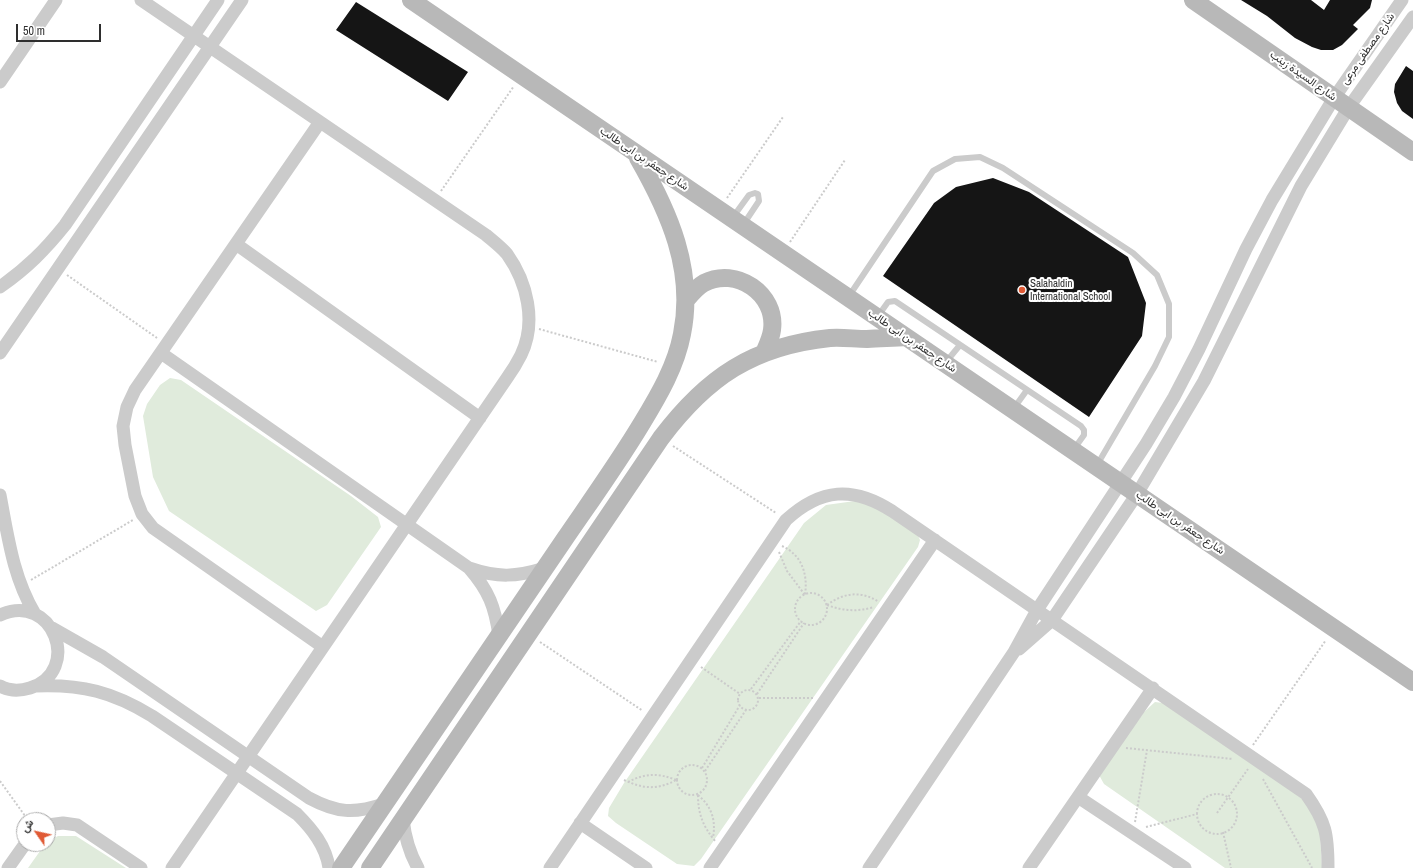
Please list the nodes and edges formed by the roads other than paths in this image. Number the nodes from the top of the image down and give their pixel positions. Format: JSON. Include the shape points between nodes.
{"nodes":[{"id":1,"x":56,"y":0,"type":"edge"},
{"id":2,"x":141,"y":0,"type":"edge"},
{"id":3,"x":218,"y":0,"type":"edge"},
{"id":4,"x":242,"y":0,"type":"edge"},
{"id":5,"x":411,"y":0,"type":"edge"},
{"id":6,"x":1192,"y":0,"type":"edge"},
{"id":7,"x":1402,"y":0,"type":"edge"},
{"id":8,"x":1413,"y":17,"type":"edge"},
{"id":9,"x":194,"y":36,"type":"junction"},
{"id":10,"x":210,"y":47,"type":"junction"},
{"id":11,"x":0,"y":82,"type":"edge"},
{"id":12,"x":1342,"y":103,"type":"junction"},
{"id":13,"x":320,"y":122,"type":"junction"},
{"id":14,"x":1413,"y":152,"type":"edge"},
{"id":15,"x":636,"y":154,"type":"junction"},
{"id":16,"x":731,"y":218,"type":"junction"},
{"id":17,"x":236,"y":244,"type":"junction"},
{"id":18,"x":0,"y":287,"type":"edge"},
{"id":19,"x":848,"y":298,"type":"junction"},
{"id":20,"x":686,"y":300,"type":"junction"},
{"id":21,"x":877,"y":318,"type":"junction"},
{"id":22,"x":0,"y":335,"type":"edge"},
{"id":23,"x":906,"y":337,"type":"junction"},
{"id":24,"x":960,"y":345,"type":"junction"},
{"id":25,"x":0,"y":346,"type":"edge"},
{"id":26,"x":164,"y":348,"type":"junction"},
{"id":27,"x":0,"y":353,"type":"edge"},
{"id":28,"x":764,"y":353,"type":"junction"},
{"id":29,"x":945,"y":364,"type":"junction"},
{"id":30,"x":1027,"y":390,"type":"junction"},
{"id":31,"x":1013,"y":410,"type":"junction"},
{"id":32,"x":480,"y":418,"type":"junction"},
{"id":33,"x":629,"y":444,"type":"junction"},
{"id":34,"x":1073,"y":451,"type":"junction"},
{"id":35,"x":648,"y":457,"type":"junction"},
{"id":36,"x":1096,"y":466,"type":"junction"},
{"id":37,"x":1121,"y":484,"type":"junction"},
{"id":38,"x":1137,"y":494,"type":"junction"},
{"id":39,"x":0,"y":495,"type":"edge"},
{"id":40,"x":407,"y":525,"type":"junction"},
{"id":41,"x":935,"y":540,"type":"junction"},
{"id":42,"x":469,"y":568,"type":"junction"},
{"id":43,"x":545,"y":568,"type":"junction"},
{"id":44,"x":1037,"y":610,"type":"junction"},
{"id":45,"x":0,"y":614,"type":"edge"},
{"id":46,"x":35,"y":614,"type":"junction"},
{"id":47,"x":1052,"y":620,"type":"junction"},
{"id":48,"x":52,"y":628,"type":"junction"},
{"id":49,"x":499,"y":636,"type":"junction"},
{"id":50,"x":323,"y":647,"type":"junction"},
{"id":51,"x":1014,"y":652,"type":"junction"},
{"id":52,"x":1413,"y":682,"type":"edge"},
{"id":53,"x":0,"y":686,"type":"edge"},
{"id":54,"x":30,"y":688,"type":"junction"},
{"id":55,"x":1153,"y":688,"type":"junction"},
{"id":56,"x":0,"y":698,"type":"edge"},
{"id":57,"x":247,"y":756,"type":"junction"},
{"id":58,"x":236,"y":773,"type":"junction"},
{"id":59,"x":1078,"y":797,"type":"junction"},
{"id":60,"x":384,"y":804,"type":"junction"},
{"id":61,"x":403,"y":819,"type":"junction"},
{"id":62,"x":580,"y":823,"type":"junction"},
{"id":63,"x":56,"y":824,"type":"edge"},
{"id":64,"x":19,"y":852,"type":"edge"},
{"id":65,"x":8,"y":868,"type":"edge"},
{"id":66,"x":141,"y":868,"type":"edge"},
{"id":67,"x":172,"y":868,"type":"edge"},
{"id":68,"x":329,"y":868,"type":"edge"},
{"id":69,"x":341,"y":868,"type":"edge"},
{"id":70,"x":370,"y":868,"type":"edge"},
{"id":71,"x":418,"y":868,"type":"edge"},
{"id":72,"x":550,"y":868,"type":"edge"},
{"id":73,"x":646,"y":868,"type":"edge"},
{"id":74,"x":710,"y":868,"type":"edge"},
{"id":75,"x":869,"y":868,"type":"edge"},
{"id":76,"x":1029,"y":868,"type":"edge"},
{"id":77,"x":1185,"y":868,"type":"edge"},
{"id":78,"x":1328,"y":868,"type":"edge"}],
"edges":[{"from":1,"to":11,"type":"street"},
{"from":2,"to":9,"type":"street"},
{"from":3,"to":9,"type":"street"},
{"from":4,"to":10,"type":"street"},
{"from":5,"to":15,"type":"street","name":"شارع جعفر بن ابى طالب"},
{"from":6,"to":12,"type":"street","name":"شارع السيدة زينب"},
{"from":7,"to":12,"type":"street","name":"شارع مصطفى مرعى"},
{"from":8,"to":12,"type":"street","name":"شارع مصطفى مرعى"},
{"from":9,"to":10,"type":"street"},
{"from":9,"to":18,"type":"street","via":[[46,250]]},
{"from":10,"to":13,"type":"street"},
{"from":10,"to":27,"type":"street"},
{"from":12,"to":14,"type":"street","name":"شارع السيدة زينب"},
{"from":12,"to":37,"type":"street","via":[[1272,200],[1174,397]]},
{"from":12,"to":38,"type":"street","via":[[1204,381]]},
{"from":13,"to":17,"type":"street"},
{"from":13,"to":32,"type":"street","via":[[486,235],[506,253],[520,275],[528,299],[529,326],[522,354]]},
{"from":15,"to":16,"type":"street","name":"شارع جعفر بن ابى طالب"},
{"from":15,"to":20,"type":"street","via":[[672,225],[683,262]]},
{"from":16,"to":16,"type":"lane","via":[[759,201],[758,194],[749,195]]},
{"from":16,"to":19,"type":"street","name":"شارع جعفر بن ابى طالب"},
{"from":17,"to":26,"type":"street"},
{"from":17,"to":32,"type":"street"},
{"from":19,"to":21,"type":"street","name":"شارع جعفر بن ابى طالب"},
{"from":19,"to":36,"type":"lane","via":[[933,171],[955,159],[980,157],[1003,168],[1133,253],[1157,275],[1169,304],[1169,337],[1155,366]]},
{"from":20,"to":28,"type":"street","via":[[704,283],[716,279],[741,280],[752,286],[765,299],[772,317],[772,329]]},
{"from":20,"to":33,"type":"street","via":[[682,334],[673,366]]},
{"from":21,"to":23,"type":"street","name":"شارع جعفر بن ابى طالب"},
{"from":21,"to":24,"type":"lane","via":[[888,302],[895,301]]},
{"from":22,"to":25,"type":"street"},
{"from":23,"to":28,"type":"street","via":[[832,338],[797,343]]},
{"from":23,"to":29,"type":"street","name":"شارع جعفر بن ابى طالب"},
{"from":24,"to":29,"type":"lane"},
{"from":24,"to":30,"type":"lane"},
{"from":26,"to":40,"type":"street"},
{"from":26,"to":50,"type":"street","via":[[126,407],[123,426],[135,496],[142,514],[153,528]]},
{"from":28,"to":35,"type":"street","via":[[733,368],[706,387],[681,411]]},
{"from":29,"to":31,"type":"street","name":"شارع جعفر بن ابى طالب"},
{"from":30,"to":31,"type":"lane"},
{"from":30,"to":34,"type":"lane","via":[[1081,426],[1084,435]]},
{"from":31,"to":34,"type":"street","name":"شارع جعفر بن ابى طالب"},
{"from":32,"to":40,"type":"street"},
{"from":33,"to":35,"type":"street"},
{"from":33,"to":43,"type":"street"},
{"from":34,"to":36,"type":"street","name":"شارع جعفر بن ابى طالب"},
{"from":35,"to":61,"type":"street"},
{"from":36,"to":37,"type":"street","name":"شارع جعفر بن ابى طالب"},
{"from":37,"to":38,"type":"street","name":"شارع جعفر بن ابى طالب"},
{"from":37,"to":44,"type":"street"},
{"from":38,"to":47,"type":"street"},
{"from":38,"to":52,"type":"street","name":"شارع جعفر بن ابى طالب"},
{"from":39,"to":46,"type":"street","via":[[10,554],[20,587]]},
{"from":40,"to":42,"type":"street"},
{"from":40,"to":50,"type":"street"},
{"from":41,"to":44,"type":"street"},
{"from":41,"to":62,"type":"street","via":[[876,500],[857,494],[837,493],[800,506],[786,520],[776,540],[690,660]]},
{"from":41,"to":74,"type":"street"},
{"from":42,"to":43,"type":"street","via":[[487,574],[506,576]]},
{"from":42,"to":49,"type":"street","via":[[490,598]]},
{"from":43,"to":49,"type":"street"},
{"from":44,"to":47,"type":"street"},
{"from":44,"to":51,"type":"street"},
{"from":45,"to":46,"type":"street","via":[[16,610]]},
{"from":46,"to":48,"type":"street"},
{"from":47,"to":51,"type":"street"},
{"from":47,"to":55,"type":"street"},
{"from":48,"to":54,"type":"street","via":[[57,644],[57,661],[48,676]]},
{"from":48,"to":57,"type":"street","via":[[103,657]]},
{"from":49,"to":60,"type":"street"},
{"from":50,"to":57,"type":"street"},
{"from":51,"to":75,"type":"street"},
{"from":53,"to":54,"type":"street","via":[[13,690]]},
{"from":54,"to":56,"type":"street"},
{"from":54,"to":58,"type":"street","via":[[60,685],[85,687],[131,703]]},
{"from":55,"to":59,"type":"street"},
{"from":55,"to":78,"type":"street","via":[[1306,794],[1320,814],[1328,837]]},
{"from":57,"to":58,"type":"street"},
{"from":57,"to":60,"type":"street","via":[[308,798],[326,807],[352,811]]},
{"from":58,"to":67,"type":"street"},
{"from":58,"to":68,"type":"street","via":[[297,814],[311,828],[321,845]]},
{"from":59,"to":76,"type":"street"},
{"from":59,"to":77,"type":"street"},
{"from":60,"to":69,"type":"street"},
{"from":61,"to":70,"type":"street"},
{"from":61,"to":71,"type":"street","via":[[410,853]]},
{"from":62,"to":72,"type":"street"},
{"from":62,"to":73,"type":"street"},
{"from":63,"to":66,"type":"street","via":[[77,825]]},
{"from":64,"to":65,"type":"street"}]}
